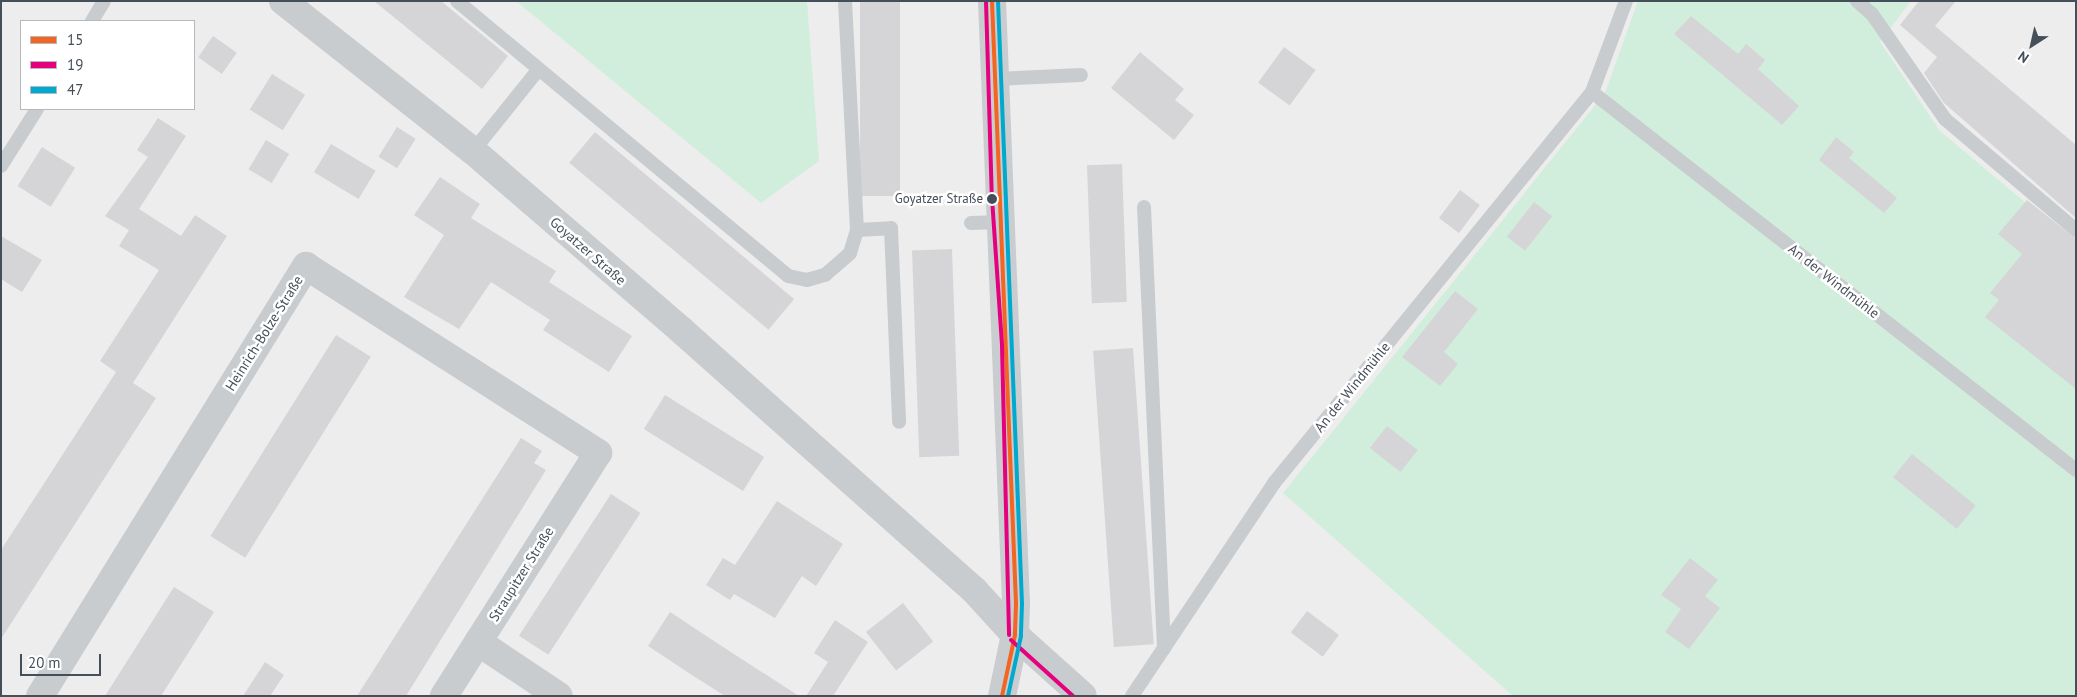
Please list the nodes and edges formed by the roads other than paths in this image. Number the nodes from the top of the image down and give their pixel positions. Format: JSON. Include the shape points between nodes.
{"nodes":[{"id":1,"x":104,"y":1,"type":"edge"},
{"id":2,"x":283,"y":1,"type":"edge"},
{"id":3,"x":457,"y":1,"type":"edge"},
{"id":4,"x":845,"y":1,"type":"edge"},
{"id":5,"x":992,"y":1,"type":"edge"},
{"id":6,"x":1626,"y":1,"type":"edge"},
{"id":7,"x":1857,"y":1,"type":"edge"},
{"id":8,"x":93,"y":20,"type":"edge"},
{"id":9,"x":539,"y":69,"type":"junction"},
{"id":10,"x":1081,"y":75,"type":"dead end"},
{"id":11,"x":994,"y":79,"type":"junction"},
{"id":12,"x":1592,"y":92,"type":"junction"},
{"id":13,"x":36,"y":110,"type":"edge"},
{"id":14,"x":473,"y":151,"type":"junction"},
{"id":15,"x":1,"y":166,"type":"edge"},
{"id":16,"x":1144,"y":207,"type":"dead end"},
{"id":17,"x":999,"y":222,"type":"junction"},
{"id":18,"x":971,"y":223,"type":"dead end"},
{"id":19,"x":857,"y":230,"type":"junction"},
{"id":20,"x":2076,"y":230,"type":"edge"},
{"id":21,"x":899,"y":422,"type":"dead end"},
{"id":22,"x":598,"y":453,"type":"joint"},
{"id":23,"x":2076,"y":470,"type":"edge"},
{"id":24,"x":1014,"y":636,"type":"junction"},
{"id":25,"x":478,"y":642,"type":"junction"},
{"id":26,"x":1164,"y":649,"type":"junction"},
{"id":27,"x":40,"y":696,"type":"edge"},
{"id":28,"x":444,"y":696,"type":"edge"},
{"id":29,"x":559,"y":696,"type":"edge"},
{"id":30,"x":1002,"y":696,"type":"edge"},
{"id":31,"x":1083,"y":696,"type":"edge"},
{"id":32,"x":1132,"y":696,"type":"edge"}],
"edges":[{"from":1,"to":8,"type":"lane"},
{"from":2,"to":14,"type":"street","name":"Goyatzer Straße"},
{"from":3,"to":9,"type":"lane"},
{"from":4,"to":19,"type":"lane"},
{"from":5,"to":11,"type":"main road"},
{"from":6,"to":12,"type":"lane","name":"An der Windmühle"},
{"from":7,"to":20,"type":"lane","via":[[1872,14],[1945,119]]},
{"from":9,"to":14,"type":"lane"},
{"from":9,"to":19,"type":"lane","via":[[788,276],[807,280],[825,275],[850,253]]},
{"from":10,"to":11,"type":"lane"},
{"from":11,"to":17,"type":"main road"},
{"from":12,"to":23,"type":"lane","name":"An der Windmühle"},
{"from":12,"to":26,"type":"lane","name":"An der Windmühle","via":[[1274,483]]},
{"from":13,"to":15,"type":"lane"},
{"from":14,"to":24,"type":"street","name":"Goyatzer Straße","via":[[974,590]]},
{"from":16,"to":26,"type":"lane"},
{"from":17,"to":18,"type":"lane"},
{"from":17,"to":24,"type":"main road","via":[[1008,346]]},
{"from":19,"to":21,"type":"lane","via":[[891,228]]},
{"from":22,"to":25,"type":"street","name":"Straupitzer Straße"},
{"from":22,"to":27,"type":"street","name":"Heinrich-Bolze-Straße","via":[[306,266]]},
{"from":24,"to":30,"type":"main road"},
{"from":24,"to":31,"type":"street","name":"Goyatzer Straße"},
{"from":25,"to":28,"type":"street","name":"Straupitzer Straße"},
{"from":25,"to":29,"type":"street"},
{"from":26,"to":32,"type":"lane","name":"An der Windmühle"}]}
